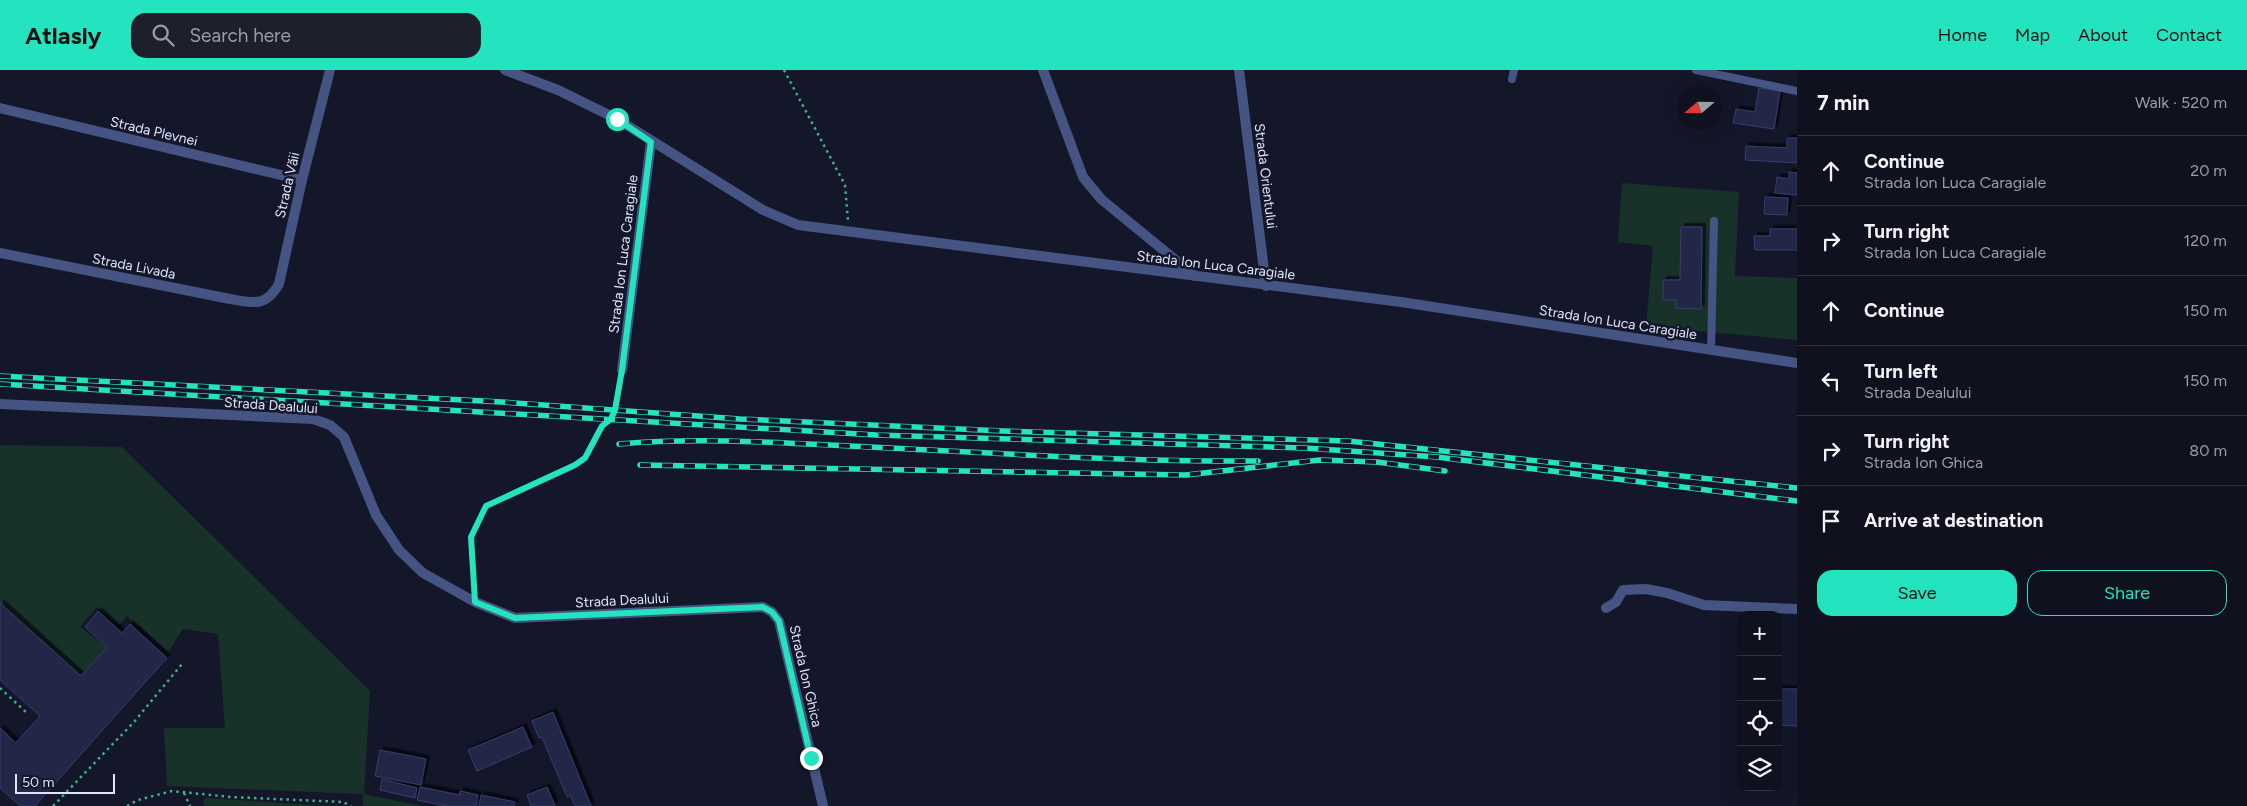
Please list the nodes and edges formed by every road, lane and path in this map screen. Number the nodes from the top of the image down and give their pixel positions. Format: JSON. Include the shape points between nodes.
{"nodes":[{"id":1,"x":330,"y":70,"type":"edge"},
{"id":2,"x":505,"y":70,"type":"edge"},
{"id":3,"x":784,"y":70,"type":"edge"},
{"id":4,"x":1043,"y":70,"type":"edge"},
{"id":5,"x":1239,"y":70,"type":"edge"},
{"id":6,"x":1514,"y":70,"type":"edge"},
{"id":7,"x":1696,"y":70,"type":"edge"},
{"id":8,"x":1512,"y":79,"type":"dead end"},
{"id":9,"x":1797,"y":90,"type":"edge"},
{"id":10,"x":0,"y":108,"type":"edge"},
{"id":11,"x":651,"y":142,"type":"junction"},
{"id":12,"x":302,"y":180,"type":"junction"},
{"id":13,"x":1714,"y":221,"type":"dead end"},
{"id":14,"x":849,"y":232,"type":"junction"},
{"id":15,"x":0,"y":253,"type":"edge"},
{"id":16,"x":1196,"y":276,"type":"junction"},
{"id":17,"x":1266,"y":286,"type":"junction"},
{"id":18,"x":264,"y":302,"type":"joint"},
{"id":19,"x":1711,"y":350,"type":"junction"},
{"id":20,"x":1797,"y":363,"type":"edge"},
{"id":21,"x":622,"y":370,"type":"joint"},
{"id":22,"x":0,"y":404,"type":"edge"},
{"id":23,"x":475,"y":602,"type":"junction"},
{"id":24,"x":1606,"y":608,"type":"dead end"},
{"id":25,"x":1797,"y":609,"type":"edge"},
{"id":26,"x":772,"y":612,"type":"joint"},
{"id":27,"x":182,"y":664,"type":"dead end"},
{"id":28,"x":0,"y":688,"type":"edge"},
{"id":29,"x":28,"y":714,"type":"dead end"},
{"id":30,"x":184,"y":792,"type":"junction"},
{"id":31,"x":53,"y":806,"type":"edge"},
{"id":32,"x":127,"y":806,"type":"edge"},
{"id":33,"x":190,"y":806,"type":"edge"},
{"id":34,"x":351,"y":806,"type":"edge"},
{"id":35,"x":824,"y":806,"type":"edge"}],
"edges":[{"from":1,"to":12,"type":"street","name":"Strada Văii"},
{"from":2,"to":11,"type":"street","name":"Strada Ion Luca Caragiale","via":[[558,90],[617,119]]},
{"from":3,"to":14,"type":"path","via":[[845,185]]},
{"from":4,"to":16,"type":"street","via":[[1083,177],[1100,199]]},
{"from":5,"to":17,"type":"street","name":"Strada Orientului"},
{"from":6,"to":8,"type":"lane"},
{"from":7,"to":9,"type":"lane"},
{"from":10,"to":12,"type":"street","name":"Strada Plevnei"},
{"from":11,"to":14,"type":"street","name":"Strada Ion Luca Caragiale","via":[[762,210],[798,226]]},
{"from":11,"to":21,"type":"street","name":"Strada Ion Luca Caragiale"},
{"from":12,"to":18,"type":"street","name":"Strada Văii","via":[[279,284],[272,297]]},
{"from":13,"to":19,"type":"lane"},
{"from":14,"to":16,"type":"street","name":"Strada Ion Luca Caragiale"},
{"from":15,"to":18,"type":"street","name":"Strada Livada","via":[[230,299]]},
{"from":16,"to":17,"type":"street","name":"Strada Ion Luca Caragiale"},
{"from":17,"to":19,"type":"street","name":"Strada Ion Luca Caragiale","via":[[1401,302]]},
{"from":19,"to":20,"type":"street","name":"Strada Ion Luca Caragiale"},
{"from":21,"to":23,"type":"path","via":[[615,410],[611,419],[602,426],[585,458],[486,506],[471,537]]},
{"from":22,"to":23,"type":"street","name":"Strada Dealului","via":[[313,419],[330,424],[344,437],[376,516],[399,550],[423,573]]},
{"from":23,"to":26,"type":"street","name":"Strada Dealului","via":[[515,618],[763,607]]},
{"from":24,"to":25,"type":"street","via":[[1616,602],[1624,590],[1646,589],[1704,605]]},
{"from":26,"to":35,"type":"street","name":"Strada Ion Ghica","via":[[779,621]]},
{"from":27,"to":31,"type":"path","via":[[134,722]]},
{"from":28,"to":29,"type":"path"},
{"from":30,"to":32,"type":"path","via":[[172,791]]},
{"from":30,"to":33,"type":"path"},
{"from":30,"to":34,"type":"path","via":[[343,802]]}]}
